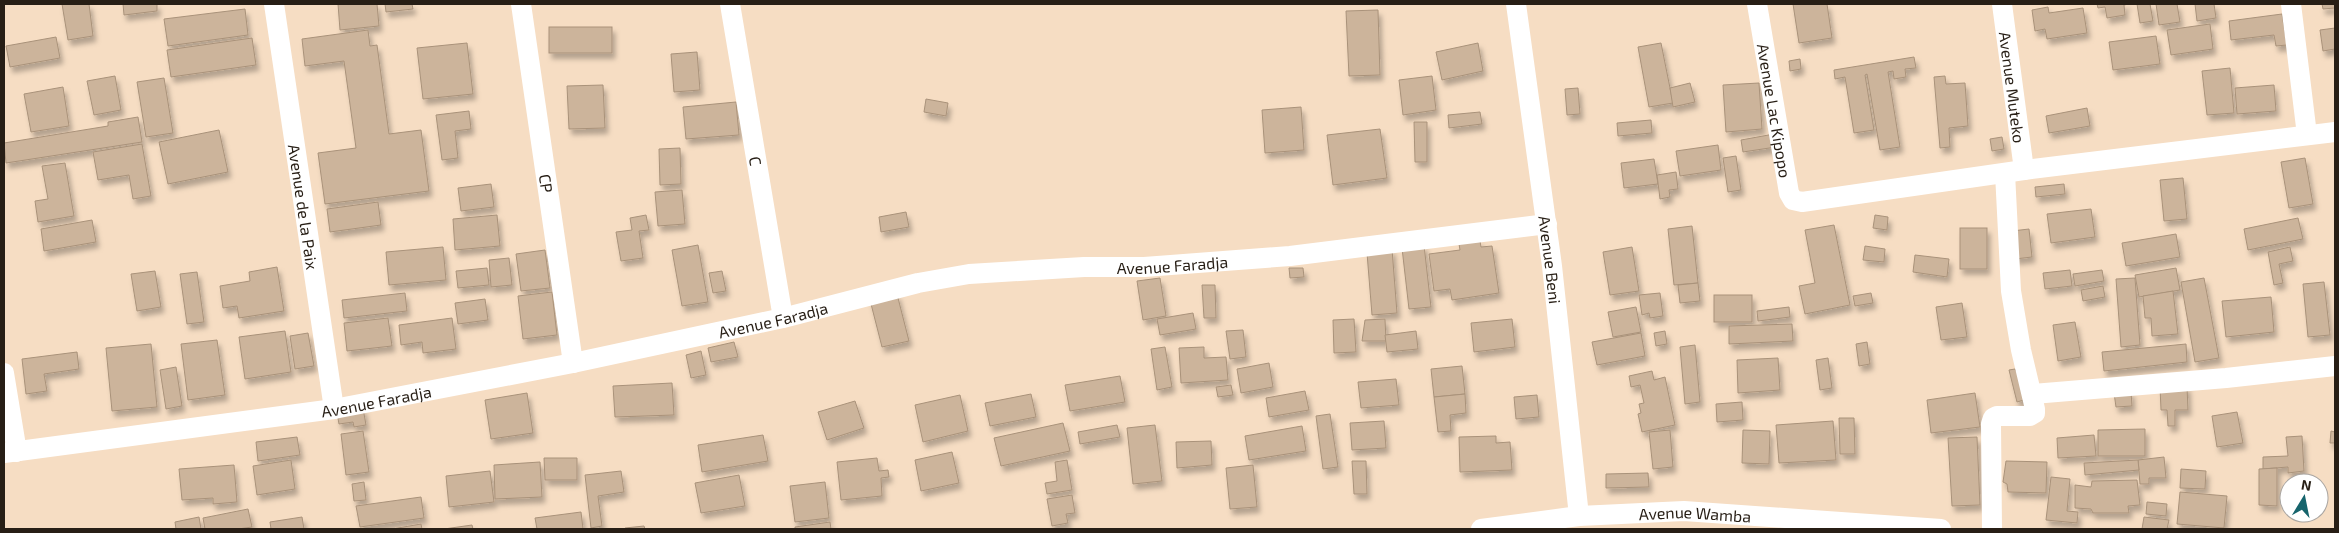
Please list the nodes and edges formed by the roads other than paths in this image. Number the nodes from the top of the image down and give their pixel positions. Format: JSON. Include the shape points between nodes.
{"nodes":[{"id":1,"x":274,"y":4,"type":"edge"},
{"id":2,"x":521,"y":4,"type":"edge"},
{"id":3,"x":730,"y":4,"type":"edge"},
{"id":4,"x":1516,"y":4,"type":"edge"},
{"id":5,"x":1757,"y":4,"type":"edge"},
{"id":6,"x":2002,"y":4,"type":"edge"},
{"id":7,"x":2291,"y":4,"type":"edge"},
{"id":8,"x":2335,"y":132,"type":"edge"},
{"id":9,"x":2307,"y":135,"type":"junction"},
{"id":10,"x":2014,"y":172,"type":"junction"},
{"id":11,"x":1547,"y":224,"type":"junction"},
{"id":12,"x":783,"y":318,"type":"junction"},
{"id":13,"x":573,"y":363,"type":"junction"},
{"id":14,"x":2335,"y":366,"type":"edge"},
{"id":15,"x":4,"y":373,"type":"edge"},
{"id":16,"x":2032,"y":394,"type":"junction"},
{"id":17,"x":334,"y":409,"type":"junction"},
{"id":18,"x":10,"y":453,"type":"edge"},
{"id":19,"x":1579,"y":516,"type":"junction"},
{"id":20,"x":1685,"y":520,"type":"edge"},
{"id":21,"x":1481,"y":529,"type":"edge"},
{"id":22,"x":1941,"y":529,"type":"edge"},
{"id":23,"x":1992,"y":529,"type":"edge"}],
"edges":[{"from":1,"to":17,"type":"street","name":"Avenue de la Paix"},
{"from":2,"to":13,"type":"street","name":"CP"},
{"from":3,"to":12,"type":"street","name":"C"},
{"from":4,"to":11,"type":"street","name":"Avenue Beni"},
{"from":5,"to":10,"type":"street","name":"Avenue Lac Kipopo","via":[[1789,196],[1793,200],[1807,202]]},
{"from":6,"to":10,"type":"street","name":"Avenue Muteko"},
{"from":7,"to":9,"type":"street"},
{"from":8,"to":9,"type":"street"},
{"from":9,"to":10,"type":"street"},
{"from":10,"to":16,"type":"street","name":"Avenue Muteko","via":[[2011,291]]},
{"from":11,"to":12,"type":"street","name":"Avenue Faradja","via":[[1290,256],[1144,267],[969,274],[918,283]]},
{"from":11,"to":19,"type":"street","name":"Avenue Beni"},
{"from":12,"to":13,"type":"street","name":"Avenue Faradja"},
{"from":13,"to":17,"type":"street","name":"Avenue Faradja"},
{"from":14,"to":16,"type":"street"},
{"from":15,"to":18,"type":"street"},
{"from":16,"to":23,"type":"street","name":"Avenue Muteko","via":[[2035,413],[1993,418]]},
{"from":17,"to":18,"type":"street","name":"Avenue Faradja"},
{"from":19,"to":20,"type":"street","name":"Avenue Wamba"},
{"from":19,"to":21,"type":"street","name":"Avenue Wamba"},
{"from":20,"to":22,"type":"street","name":"Avenue Wamba"}]}
